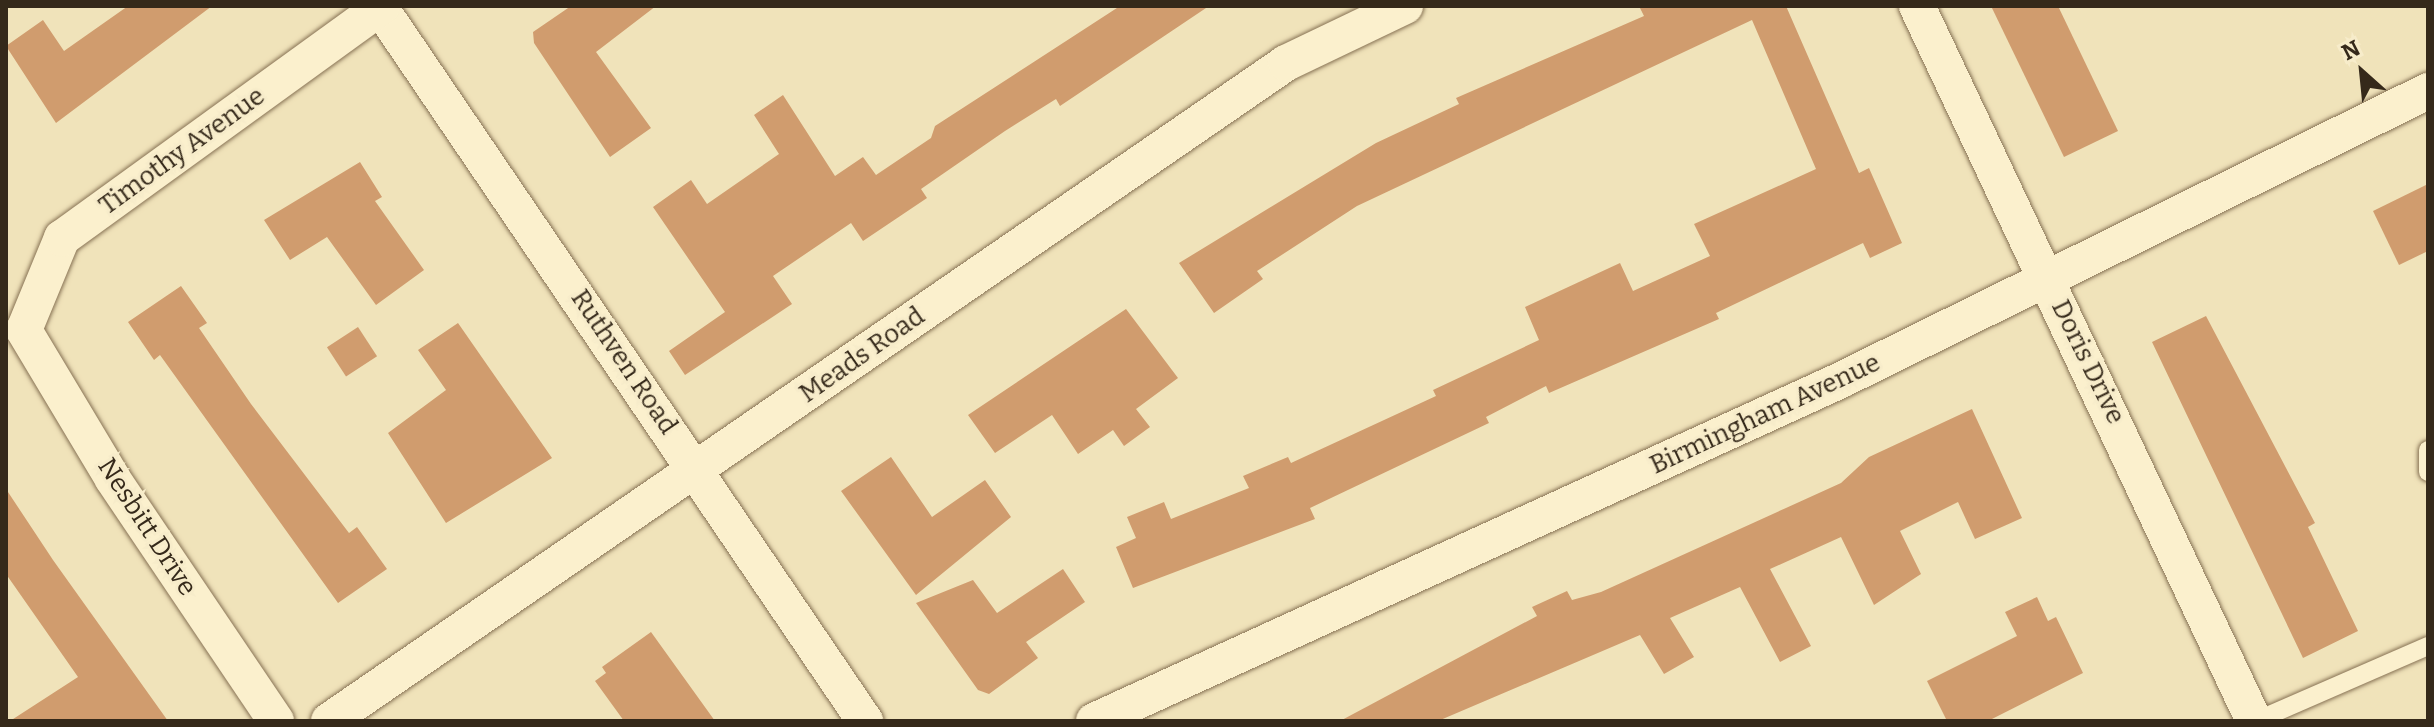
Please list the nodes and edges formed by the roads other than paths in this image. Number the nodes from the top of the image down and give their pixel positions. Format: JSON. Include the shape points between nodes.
{"nodes":[{"id":1,"x":380,"y":6,"type":"edge"},
{"id":2,"x":1405,"y":6,"type":"edge"},
{"id":3,"x":1917,"y":6,"type":"edge"},
{"id":4,"x":2428,"y":91,"type":"edge"},
{"id":5,"x":2048,"y":278,"type":"junction"},
{"id":6,"x":24,"y":330,"type":"joint"},
{"id":7,"x":2428,"y":450,"type":"edge"},
{"id":8,"x":696,"y":469,"type":"junction"},
{"id":9,"x":2428,"y":472,"type":"edge"},
{"id":10,"x":2428,"y":646,"type":"edge"},
{"id":11,"x":276,"y":721,"type":"edge"},
{"id":12,"x":329,"y":721,"type":"edge"},
{"id":13,"x":865,"y":721,"type":"edge"},
{"id":14,"x":1094,"y":721,"type":"edge"},
{"id":15,"x":2255,"y":721,"type":"edge"}],
"edges":[{"from":1,"to":6,"type":"street","name":"Timothy Avenue","via":[[62,238]]},
{"from":1,"to":8,"type":"street","name":"Ruthven Road"},
{"from":2,"to":8,"type":"street","name":"Meads Road","via":[[1286,63]]},
{"from":3,"to":5,"type":"street","name":"Doris Drive"},
{"from":4,"to":5,"type":"street","name":"Birmingham Avenue"},
{"from":5,"to":14,"type":"street","name":"Birmingham Avenue"},
{"from":5,"to":15,"type":"street","name":"Doris Drive"},
{"from":6,"to":11,"type":"street","name":"Nesbitt Drive","via":[[113,479]]},
{"from":7,"to":9,"type":"lane"},
{"from":8,"to":12,"type":"street","name":"Meads Road"},
{"from":8,"to":13,"type":"street","name":"Ruthven Road"},
{"from":10,"to":15,"type":"lane"}]}
